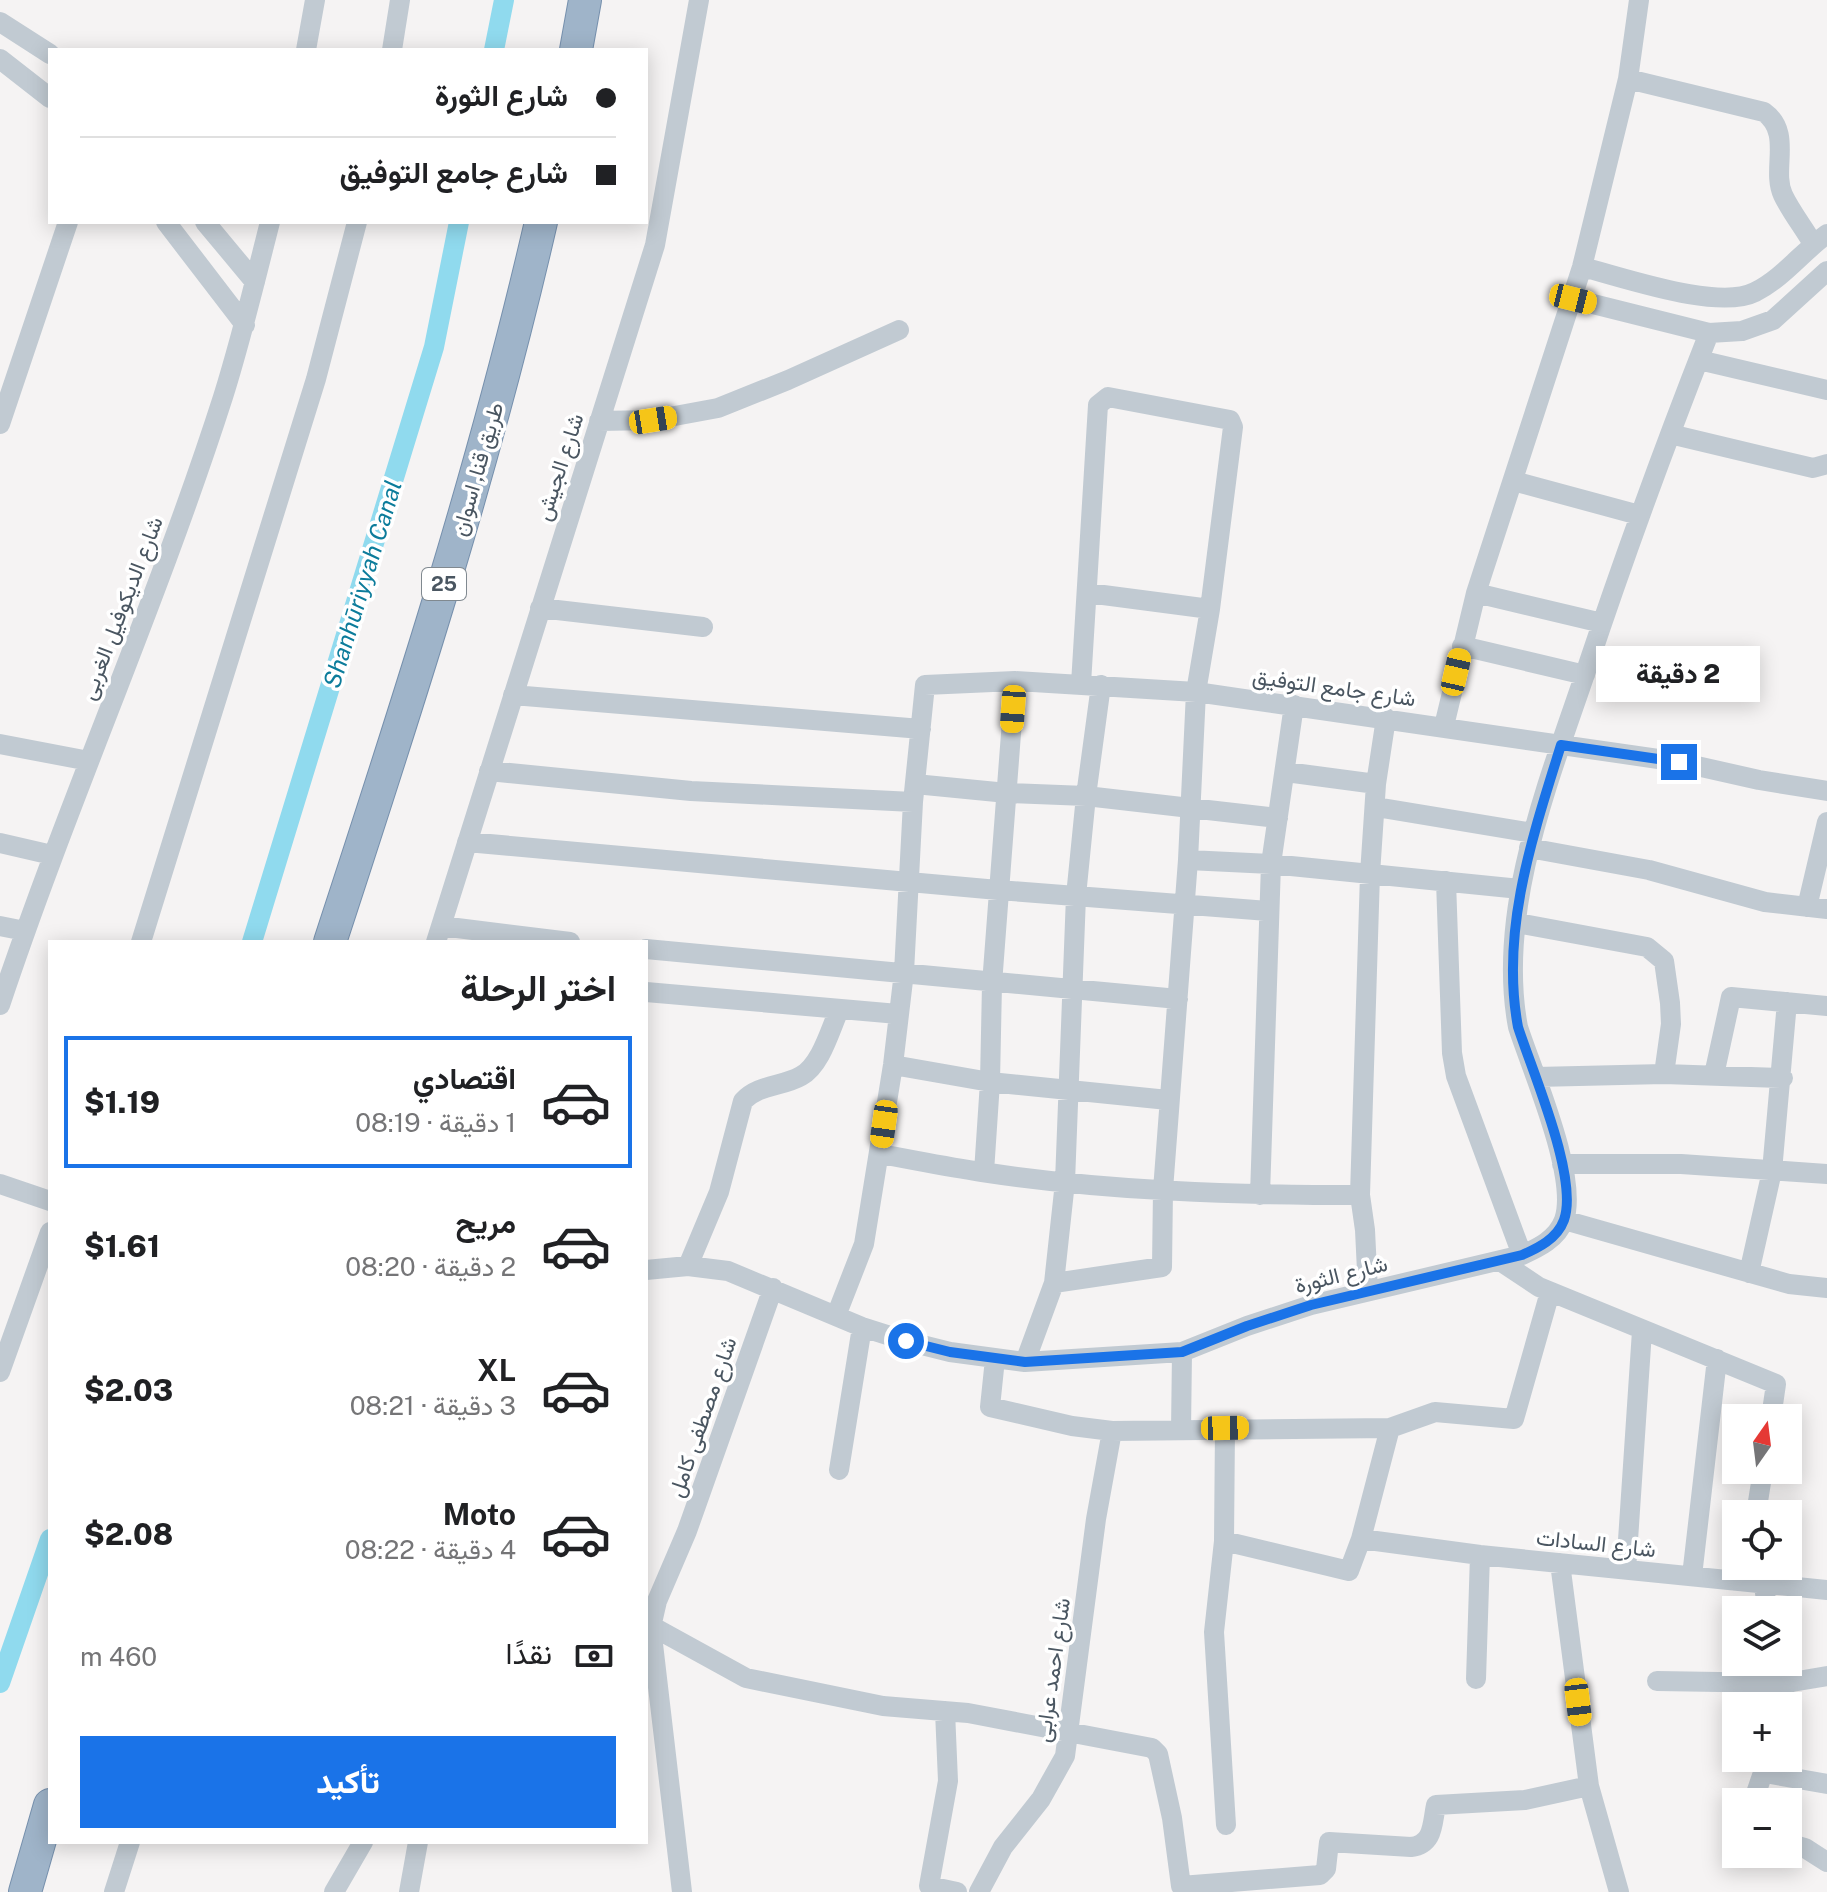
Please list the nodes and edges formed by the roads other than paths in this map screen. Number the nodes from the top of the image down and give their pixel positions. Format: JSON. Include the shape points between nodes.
{"nodes":[{"id":1,"x":315,"y":0,"type":"edge"},
{"id":2,"x":400,"y":0,"type":"edge"},
{"id":3,"x":585,"y":0,"type":"edge"},
{"id":4,"x":699,"y":0,"type":"edge"},
{"id":5,"x":1639,"y":0,"type":"edge"},
{"id":6,"x":0,"y":22,"type":"edge"},
{"id":7,"x":306,"y":48,"type":"edge"},
{"id":8,"x":392,"y":48,"type":"edge"},
{"id":9,"x":576,"y":48,"type":"edge"},
{"id":10,"x":48,"y":53,"type":"edge"},
{"id":11,"x":0,"y":59,"type":"edge"},
{"id":12,"x":1628,"y":79,"type":"junction"},
{"id":13,"x":48,"y":96,"type":"edge"},
{"id":14,"x":67,"y":224,"type":"edge"},
{"id":15,"x":168,"y":224,"type":"edge"},
{"id":16,"x":207,"y":224,"type":"edge"},
{"id":17,"x":270,"y":224,"type":"edge"},
{"id":18,"x":356,"y":224,"type":"edge"},
{"id":19,"x":541,"y":224,"type":"edge"},
{"id":20,"x":1820,"y":239,"type":"edge"},
{"id":21,"x":1582,"y":267,"type":"junction"},
{"id":22,"x":1827,"y":271,"type":"edge"},
{"id":23,"x":255,"y":282,"type":"junction"},
{"id":24,"x":1573,"y":299,"type":"junction"},
{"id":25,"x":245,"y":325,"type":"junction"},
{"id":26,"x":899,"y":330,"type":"dead end"},
{"id":27,"x":1709,"y":333,"type":"junction"},
{"id":28,"x":1699,"y":360,"type":"junction"},
{"id":29,"x":1827,"y":390,"type":"edge"},
{"id":30,"x":599,"y":421,"type":"junction"},
{"id":31,"x":0,"y":424,"type":"edge"},
{"id":32,"x":1670,"y":434,"type":"junction"},
{"id":33,"x":1827,"y":464,"type":"edge"},
{"id":34,"x":1513,"y":481,"type":"junction"},
{"id":35,"x":1639,"y":515,"type":"junction"},
{"id":36,"x":1088,"y":593,"type":"junction"},
{"id":37,"x":1476,"y":593,"type":"junction"},
{"id":38,"x":540,"y":608,"type":"junction"},
{"id":39,"x":1210,"y":609,"type":"junction"},
{"id":40,"x":1602,"y":623,"type":"junction"},
{"id":41,"x":703,"y":627,"type":"dead end"},
{"id":42,"x":1462,"y":646,"type":"junction"},
{"id":43,"x":1585,"y":675,"type":"junction"},
{"id":44,"x":1015,"y":681,"type":"junction"},
{"id":45,"x":1091,"y":684,"type":"junction"},
{"id":46,"x":1196,"y":692,"type":"junction"},
{"id":47,"x":513,"y":695,"type":"junction"},
{"id":48,"x":1294,"y":705,"type":"junction"},
{"id":49,"x":1386,"y":718,"type":"junction"},
{"id":50,"x":1444,"y":726,"type":"junction"},
{"id":51,"x":921,"y":729,"type":"junction"},
{"id":52,"x":0,"y":744,"type":"edge"},
{"id":53,"x":1561,"y":745,"type":"junction"},
{"id":54,"x":89,"y":761,"type":"junction"},
{"id":55,"x":489,"y":771,"type":"junction"},
{"id":56,"x":1286,"y":772,"type":"junction"},
{"id":57,"x":1376,"y":784,"type":"junction"},
{"id":58,"x":1827,"y":791,"type":"edge"},
{"id":59,"x":914,"y":793,"type":"junction"},
{"id":60,"x":1007,"y":793,"type":"junction"},
{"id":61,"x":1086,"y":796,"type":"junction"},
{"id":62,"x":1188,"y":807,"type":"junction"},
{"id":63,"x":1376,"y":807,"type":"junction"},
{"id":64,"x":1278,"y":818,"type":"junction"},
{"id":65,"x":1827,"y":822,"type":"edge"},
{"id":66,"x":1531,"y":841,"type":"junction"},
{"id":67,"x":467,"y":842,"type":"junction"},
{"id":68,"x":0,"y":843,"type":"edge"},
{"id":69,"x":52,"y":855,"type":"junction"},
{"id":70,"x":1188,"y":860,"type":"junction"},
{"id":71,"x":1271,"y":864,"type":"junction"},
{"id":72,"x":1370,"y":874,"type":"junction"},
{"id":73,"x":908,"y":881,"type":"junction"},
{"id":74,"x":1446,"y":881,"type":"junction"},
{"id":75,"x":1520,"y":889,"type":"junction"},
{"id":76,"x":998,"y":890,"type":"junction"},
{"id":77,"x":1076,"y":896,"type":"junction"},
{"id":78,"x":1185,"y":902,"type":"junction"},
{"id":79,"x":1817,"y":908,"type":"edge"},
{"id":80,"x":1268,"y":911,"type":"junction"},
{"id":81,"x":1517,"y":923,"type":"junction"},
{"id":82,"x":0,"y":926,"type":"edge"},
{"id":83,"x":25,"y":931,"type":"junction"},
{"id":84,"x":439,"y":934,"type":"edge"},
{"id":85,"x":142,"y":940,"type":"edge"},
{"id":86,"x":331,"y":940,"type":"edge"},
{"id":87,"x":537,"y":940,"type":"edge"},
{"id":88,"x":648,"y":955,"type":"edge"},
{"id":89,"x":904,"y":972,"type":"junction"},
{"id":90,"x":992,"y":984,"type":"junction"},
{"id":91,"x":1071,"y":989,"type":"junction"},
{"id":92,"x":648,"y":992,"type":"edge"},
{"id":93,"x":1178,"y":999,"type":"junction"},
{"id":94,"x":1787,"y":1002,"type":"junction"},
{"id":95,"x":0,"y":1005,"type":"edge"},
{"id":96,"x":1827,"y":1006,"type":"edge"},
{"id":97,"x":839,"y":1010,"type":"junction"},
{"id":98,"x":898,"y":1014,"type":"junction"},
{"id":99,"x":893,"y":1065,"type":"junction"},
{"id":100,"x":1664,"y":1074,"type":"junction"},
{"id":101,"x":1714,"y":1075,"type":"junction"},
{"id":102,"x":1536,"y":1077,"type":"junction"},
{"id":103,"x":1783,"y":1078,"type":"junction"},
{"id":104,"x":990,"y":1082,"type":"junction"},
{"id":105,"x":1069,"y":1090,"type":"junction"},
{"id":106,"x":1168,"y":1100,"type":"junction"},
{"id":107,"x":880,"y":1154,"type":"junction"},
{"id":108,"x":1562,"y":1164,"type":"junction"},
{"id":109,"x":1772,"y":1171,"type":"junction"},
{"id":110,"x":984,"y":1172,"type":"junction"},
{"id":111,"x":1827,"y":1174,"type":"edge"},
{"id":112,"x":1065,"y":1182,"type":"junction"},
{"id":113,"x":0,"y":1184,"type":"edge"},
{"id":114,"x":1163,"y":1190,"type":"junction"},
{"id":115,"x":1260,"y":1195,"type":"junction"},
{"id":116,"x":1360,"y":1195,"type":"junction"},
{"id":117,"x":48,"y":1200,"type":"edge"},
{"id":118,"x":1564,"y":1220,"type":"junction"},
{"id":119,"x":48,"y":1238,"type":"edge"},
{"id":120,"x":1522,"y":1255,"type":"junction"},
{"id":121,"x":1500,"y":1261,"type":"junction"},
{"id":122,"x":688,"y":1266,"type":"junction"},
{"id":123,"x":648,"y":1270,"type":"edge"},
{"id":124,"x":1749,"y":1273,"type":"junction"},
{"id":125,"x":1054,"y":1283,"type":"junction"},
{"id":126,"x":773,"y":1288,"type":"junction"},
{"id":127,"x":1827,"y":1288,"type":"edge"},
{"id":128,"x":1368,"y":1291,"type":"junction"},
{"id":129,"x":1550,"y":1292,"type":"junction"},
{"id":130,"x":836,"y":1316,"type":"junction"},
{"id":131,"x":862,"y":1327,"type":"junction"},
{"id":132,"x":1642,"y":1331,"type":"junction"},
{"id":133,"x":1182,"y":1352,"type":"junction"},
{"id":134,"x":995,"y":1359,"type":"junction"},
{"id":135,"x":1717,"y":1359,"type":"junction"},
{"id":136,"x":1025,"y":1362,"type":"junction"},
{"id":137,"x":0,"y":1372,"type":"edge"},
{"id":138,"x":1773,"y":1404,"type":"edge"},
{"id":139,"x":1225,"y":1428,"type":"junction"},
{"id":140,"x":1390,"y":1428,"type":"junction"},
{"id":141,"x":1112,"y":1431,"type":"junction"},
{"id":142,"x":1181,"y":1431,"type":"junction"},
{"id":143,"x":839,"y":1470,"type":"dead end"},
{"id":144,"x":1361,"y":1539,"type":"junction"},
{"id":145,"x":1224,"y":1541,"type":"junction"},
{"id":146,"x":1480,"y":1555,"type":"junction"},
{"id":147,"x":1560,"y":1563,"type":"junction"},
{"id":148,"x":1626,"y":1570,"type":"junction"},
{"id":149,"x":1692,"y":1576,"type":"junction"},
{"id":150,"x":1722,"y":1576,"type":"edge"},
{"id":151,"x":1770,"y":1580,"type":"edge"},
{"id":152,"x":1827,"y":1590,"type":"edge"},
{"id":153,"x":649,"y":1625,"type":"edge"},
{"id":154,"x":1777,"y":1676,"type":"edge"},
{"id":155,"x":1802,"y":1676,"type":"edge"},
{"id":156,"x":1827,"y":1676,"type":"edge"},
{"id":157,"x":1476,"y":1679,"type":"dead end"},
{"id":158,"x":1657,"y":1681,"type":"dead end"},
{"id":159,"x":945,"y":1711,"type":"junction"},
{"id":160,"x":1069,"y":1732,"type":"junction"},
{"id":161,"x":1786,"y":1772,"type":"edge"},
{"id":162,"x":1827,"y":1784,"type":"edge"},
{"id":163,"x":1589,"y":1786,"type":"junction"},
{"id":164,"x":48,"y":1812,"type":"edge"},
{"id":165,"x":1226,"y":1825,"type":"dead end"},
{"id":166,"x":129,"y":1844,"type":"edge"},
{"id":167,"x":362,"y":1844,"type":"edge"},
{"id":168,"x":418,"y":1844,"type":"edge"},
{"id":169,"x":1802,"y":1847,"type":"edge"},
{"id":170,"x":1827,"y":1862,"type":"edge"},
{"id":171,"x":25,"y":1892,"type":"edge"},
{"id":172,"x":114,"y":1892,"type":"edge"},
{"id":173,"x":334,"y":1892,"type":"edge"},
{"id":174,"x":409,"y":1892,"type":"edge"},
{"id":175,"x":682,"y":1892,"type":"edge"},
{"id":176,"x":957,"y":1892,"type":"edge"},
{"id":177,"x":979,"y":1892,"type":"edge"},
{"id":178,"x":1619,"y":1892,"type":"edge"}],
"edges":[{"from":1,"to":7,"type":"street"},
{"from":2,"to":8,"type":"street"},
{"from":3,"to":9,"type":"highway"},
{"from":4,"to":30,"type":"street","name":"شارع الجيش","via":[[655,245]]},
{"from":5,"to":12,"type":"street"},
{"from":6,"to":10,"type":"street"},
{"from":11,"to":13,"type":"street"},
{"from":12,"to":20,"type":"street","via":[[1771,117],[1779,132],[1782,194]]},
{"from":12,"to":21,"type":"street"},
{"from":14,"to":31,"type":"street"},
{"from":15,"to":25,"type":"street"},
{"from":16,"to":23,"type":"street"},
{"from":17,"to":23,"type":"street","name":"شارع الديكوفيل الغربى"},
{"from":18,"to":85,"type":"street","via":[[316,379]]},
{"from":19,"to":86,"type":"highway","name":"طريق قنا, اسوان","number":"25","via":[[478,471]]},
{"from":20,"to":21,"type":"street","via":[[1753,294],[1724,299]]},
{"from":21,"to":24,"type":"street"},
{"from":22,"to":27,"type":"street","via":[[1773,320],[1742,331]]},
{"from":23,"to":25,"type":"street","name":"شارع الديكوفيل الغربى"},
{"from":24,"to":27,"type":"street"},
{"from":24,"to":34,"type":"street"},
{"from":25,"to":54,"type":"street","name":"شارع الديكوفيل الغربى","via":[[198,471]]},
{"from":26,"to":30,"type":"street","via":[[718,408],[653,420]]},
{"from":27,"to":28,"type":"street"},
{"from":28,"to":29,"type":"street"},
{"from":28,"to":32,"type":"street"},
{"from":30,"to":38,"type":"street","name":"شارع الجيش"},
{"from":32,"to":33,"type":"street","via":[[1813,468]]},
{"from":32,"to":35,"type":"street"},
{"from":34,"to":35,"type":"street"},
{"from":34,"to":37,"type":"street"},
{"from":35,"to":40,"type":"street"},
{"from":36,"to":39,"type":"street"},
{"from":36,"to":39,"type":"street","via":[[1096,409],[1108,397],[1232,423]]},
{"from":36,"to":45,"type":"street"},
{"from":37,"to":40,"type":"street"},
{"from":37,"to":42,"type":"street"},
{"from":38,"to":41,"type":"street"},
{"from":38,"to":47,"type":"street","name":"شارع الجيش"},
{"from":39,"to":46,"type":"street"},
{"from":40,"to":43,"type":"street"},
{"from":42,"to":43,"type":"street"},
{"from":42,"to":50,"type":"street"},
{"from":43,"to":53,"type":"street"},
{"from":44,"to":45,"type":"street","name":"شارع جامع التوفيق"},
{"from":44,"to":51,"type":"street","name":"شارع جامع التوفيق","via":[[925,685]]},
{"from":44,"to":60,"type":"street"},
{"from":45,"to":46,"type":"street","name":"شارع جامع التوفيق"},
{"from":45,"to":61,"type":"street"},
{"from":46,"to":48,"type":"street","name":"شارع جامع التوفيق"},
{"from":46,"to":62,"type":"street"},
{"from":47,"to":51,"type":"street"},
{"from":47,"to":55,"type":"street","name":"شارع الجيش"},
{"from":48,"to":49,"type":"street","name":"شارع جامع التوفيق"},
{"from":48,"to":56,"type":"street"},
{"from":49,"to":50,"type":"street","name":"شارع جامع التوفيق"},
{"from":49,"to":57,"type":"street"},
{"from":50,"to":53,"type":"street","name":"شارع جامع التوفيق"},
{"from":51,"to":59,"type":"street"},
{"from":52,"to":54,"type":"street"},
{"from":53,"to":58,"type":"street","name":"شارع جامع التوفيق"},
{"from":53,"to":66,"type":"street"},
{"from":54,"to":69,"type":"street","name":"شارع الديكوفيل الغربى"},
{"from":55,"to":59,"type":"street","via":[[691,791]]},
{"from":55,"to":67,"type":"street","name":"شارع الجيش"},
{"from":56,"to":57,"type":"street"},
{"from":56,"to":64,"type":"street"},
{"from":57,"to":63,"type":"street"},
{"from":59,"to":60,"type":"street"},
{"from":59,"to":73,"type":"street"},
{"from":60,"to":61,"type":"street"},
{"from":60,"to":76,"type":"street"},
{"from":61,"to":62,"type":"street"},
{"from":61,"to":77,"type":"street"},
{"from":62,"to":64,"type":"street"},
{"from":62,"to":70,"type":"street"},
{"from":63,"to":66,"type":"street"},
{"from":63,"to":72,"type":"street"},
{"from":64,"to":71,"type":"street"},
{"from":65,"to":79,"type":"street"},
{"from":66,"to":75,"type":"street"},
{"from":66,"to":79,"type":"street","via":[[1765,902]]},
{"from":67,"to":73,"type":"street"},
{"from":67,"to":84,"type":"street","name":"شارع الجيش"},
{"from":68,"to":69,"type":"street"},
{"from":69,"to":83,"type":"street","name":"شارع الديكوفيل الغربى"},
{"from":70,"to":71,"type":"street"},
{"from":70,"to":78,"type":"street"},
{"from":71,"to":72,"type":"street"},
{"from":71,"to":80,"type":"street"},
{"from":72,"to":74,"type":"street"},
{"from":72,"to":116,"type":"street"},
{"from":73,"to":76,"type":"street"},
{"from":73,"to":89,"type":"street"},
{"from":74,"to":75,"type":"street"},
{"from":74,"to":120,"type":"street","via":[[1456,1076]]},
{"from":75,"to":81,"type":"street"},
{"from":76,"to":77,"type":"street"},
{"from":76,"to":90,"type":"street"},
{"from":77,"to":78,"type":"street"},
{"from":77,"to":91,"type":"street"},
{"from":78,"to":80,"type":"street"},
{"from":78,"to":93,"type":"street"},
{"from":80,"to":115,"type":"street"},
{"from":81,"to":100,"type":"street","via":[[1657,953],[1664,961],[1670,1003]]},
{"from":81,"to":102,"type":"street","via":[[1514,1003]]},
{"from":82,"to":83,"type":"street"},
{"from":83,"to":95,"type":"street","name":"شارع الديكوفيل الغربى"},
{"from":84,"to":87,"type":"street"},
{"from":88,"to":89,"type":"street"},
{"from":89,"to":90,"type":"street"},
{"from":89,"to":98,"type":"street"},
{"from":90,"to":91,"type":"street"},
{"from":90,"to":104,"type":"street"},
{"from":91,"to":93,"type":"street"},
{"from":91,"to":105,"type":"street"},
{"from":92,"to":97,"type":"street"},
{"from":93,"to":106,"type":"street"},
{"from":94,"to":96,"type":"street"},
{"from":94,"to":101,"type":"street","via":[[1731,997]]},
{"from":94,"to":103,"type":"street"},
{"from":97,"to":98,"type":"street"},
{"from":97,"to":122,"type":"street","via":[[807,1072],[753,1091],[743,1101],[719,1192]]},
{"from":98,"to":99,"type":"street"},
{"from":99,"to":104,"type":"street"},
{"from":99,"to":107,"type":"street"},
{"from":100,"to":101,"type":"street"},
{"from":100,"to":102,"type":"street"},
{"from":101,"to":103,"type":"street"},
{"from":102,"to":108,"type":"street"},
{"from":103,"to":109,"type":"street"},
{"from":104,"to":105,"type":"street"},
{"from":104,"to":110,"type":"street"},
{"from":105,"to":106,"type":"street"},
{"from":105,"to":112,"type":"street"},
{"from":106,"to":114,"type":"street"},
{"from":107,"to":110,"type":"street"},
{"from":107,"to":130,"type":"street","via":[[864,1244]]},
{"from":108,"to":109,"type":"street"},
{"from":108,"to":118,"type":"street"},
{"from":109,"to":111,"type":"street"},
{"from":109,"to":124,"type":"street"},
{"from":110,"to":112,"type":"street"},
{"from":112,"to":114,"type":"street"},
{"from":112,"to":125,"type":"street"},
{"from":113,"to":117,"type":"street"},
{"from":114,"to":115,"type":"street"},
{"from":114,"to":125,"type":"street","via":[[1162,1267]]},
{"from":115,"to":116,"type":"street"},
{"from":116,"to":128,"type":"street"},
{"from":118,"to":120,"type":"street","name":"شارع الثورة","via":[[1554,1236]]},
{"from":118,"to":124,"type":"street"},
{"from":119,"to":137,"type":"street"},
{"from":120,"to":121,"type":"street","name":"شارع الثورة"},
{"from":121,"to":128,"type":"street","name":"شارع الثورة"},
{"from":121,"to":129,"type":"street"},
{"from":122,"to":123,"type":"street","name":"شارع الثورة"},
{"from":122,"to":126,"type":"street","name":"شارع الثورة","via":[[728,1271]]},
{"from":124,"to":127,"type":"street"},
{"from":125,"to":136,"type":"street"},
{"from":126,"to":130,"type":"street","name":"شارع الثورة"},
{"from":126,"to":153,"type":"street","name":"شارع مصطفى كامل"},
{"from":128,"to":133,"type":"street","name":"شارع الثورة","via":[[1311,1305]]},
{"from":129,"to":132,"type":"street"},
{"from":129,"to":140,"type":"street","via":[[1514,1419],[1435,1412]]},
{"from":130,"to":131,"type":"street","name":"شارع الثورة"},
{"from":131,"to":134,"type":"street","name":"شارع الثورة"},
{"from":131,"to":143,"type":"street"},
{"from":132,"to":135,"type":"street"},
{"from":132,"to":148,"type":"street"},
{"from":133,"to":136,"type":"street","name":"شارع الثورة"},
{"from":133,"to":142,"type":"street"},
{"from":134,"to":136,"type":"street","name":"شارع الثورة"},
{"from":134,"to":141,"type":"street","via":[[990,1407]]},
{"from":135,"to":138,"type":"street","via":[[1776,1384]]},
{"from":135,"to":149,"type":"street"},
{"from":139,"to":140,"type":"street"},
{"from":139,"to":142,"type":"street"},
{"from":139,"to":145,"type":"street"},
{"from":140,"to":144,"type":"street"},
{"from":141,"to":142,"type":"street"},
{"from":141,"to":160,"type":"street","name":"شارع احمد عرابى"},
{"from":144,"to":145,"type":"street","via":[[1349,1571]]},
{"from":144,"to":146,"type":"street","name":"شارع السادات"},
{"from":145,"to":165,"type":"street","via":[[1214,1632]]},
{"from":146,"to":147,"type":"street","name":"شارع السادات"},
{"from":146,"to":157,"type":"street"},
{"from":147,"to":148,"type":"street","name":"شارع السادات"},
{"from":147,"to":163,"type":"street"},
{"from":148,"to":149,"type":"street","name":"شارع السادات"},
{"from":149,"to":150,"type":"street","name":"شارع السادات"},
{"from":151,"to":152,"type":"street","name":"شارع السادات"},
{"from":153,"to":159,"type":"street","via":[[746,1678],[883,1706]]},
{"from":153,"to":175,"type":"street","name":"شارع مصطفى كامل"},
{"from":154,"to":158,"type":"street"},
{"from":155,"to":156,"type":"street"},
{"from":159,"to":160,"type":"street"},
{"from":159,"to":176,"type":"street","via":[[946,1799],[929,1886]]},
{"from":160,"to":163,"type":"street","via":[[1156,1750],[1181,1886],[1320,1875],[1326,1869],[1329,1842],[1423,1844],[1436,1805],[1525,1800]]},
{"from":160,"to":177,"type":"street","name":"شارع احمد عرابى","via":[[1054,1778],[1003,1847]]},
{"from":161,"to":162,"type":"street"},
{"from":163,"to":178,"type":"street"},
{"from":164,"to":171,"type":"highway"},
{"from":166,"to":172,"type":"street"},
{"from":167,"to":173,"type":"street"},
{"from":168,"to":174,"type":"street"},
{"from":169,"to":170,"type":"street"}]}
